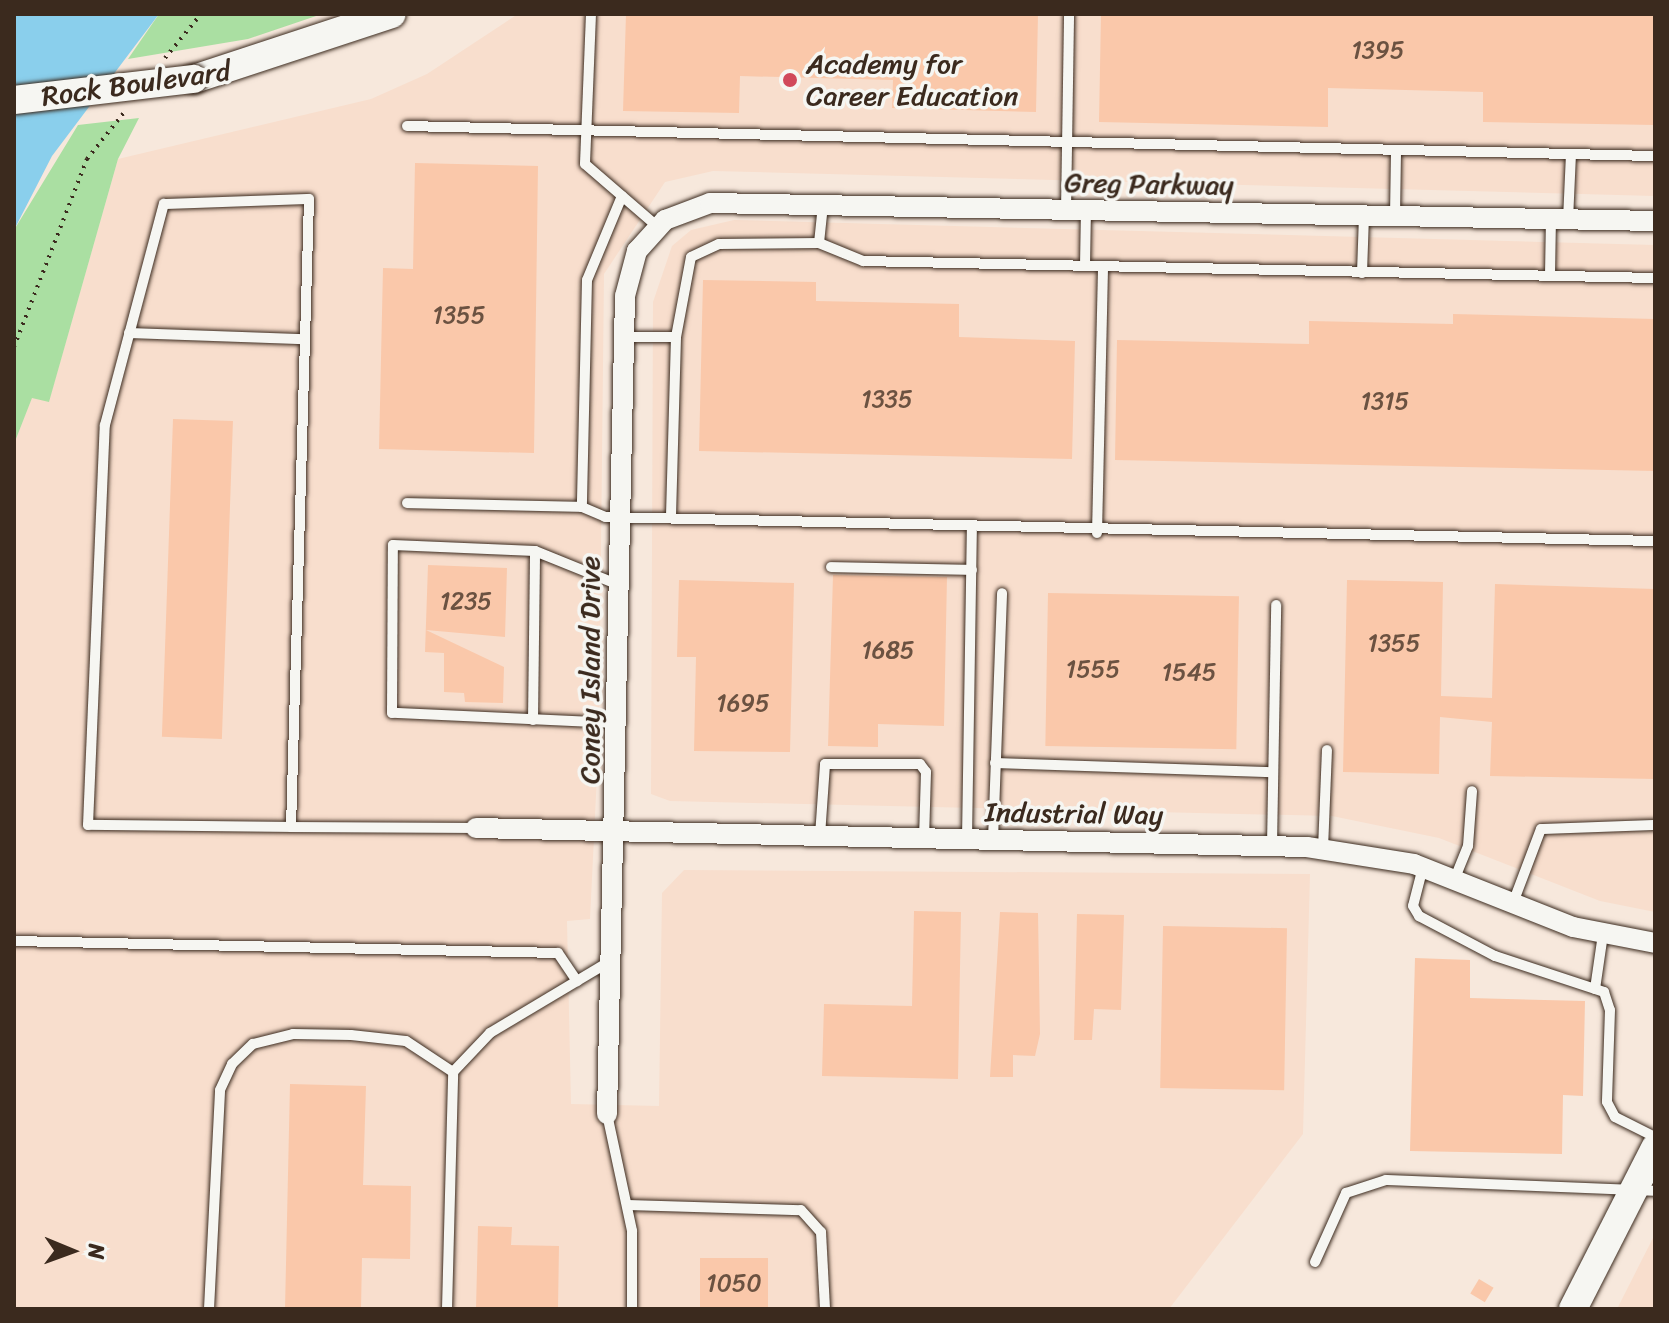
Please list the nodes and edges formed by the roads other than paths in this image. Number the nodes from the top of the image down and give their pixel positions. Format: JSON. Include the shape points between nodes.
{"nodes":[{"id":1,"x":392,"y":14,"type":"edge"},
{"id":2,"x":591,"y":14,"type":"edge"},
{"id":3,"x":1069,"y":14,"type":"edge"},
{"id":4,"x":14,"y":100,"type":"edge"},
{"id":5,"x":407,"y":126,"type":"dead end"},
{"id":6,"x":589,"y":131,"type":"junction"},
{"id":7,"x":1066,"y":142,"type":"junction"},
{"id":8,"x":1396,"y":150,"type":"junction"},
{"id":9,"x":1571,"y":155,"type":"junction"},
{"id":10,"x":1655,"y":156,"type":"edge"},
{"id":11,"x":622,"y":196,"type":"junction"},
{"id":12,"x":823,"y":205,"type":"junction"},
{"id":13,"x":1076,"y":210,"type":"junction"},
{"id":14,"x":1364,"y":216,"type":"junction"},
{"id":15,"x":1395,"y":216,"type":"junction"},
{"id":16,"x":1560,"y":219,"type":"junction"},
{"id":17,"x":1655,"y":221,"type":"edge"},
{"id":18,"x":654,"y":230,"type":"junction"},
{"id":19,"x":819,"y":243,"type":"junction"},
{"id":20,"x":1085,"y":266,"type":"junction"},
{"id":21,"x":1103,"y":267,"type":"junction"},
{"id":22,"x":1362,"y":273,"type":"junction"},
{"id":23,"x":1550,"y":275,"type":"junction"},
{"id":24,"x":1655,"y":278,"type":"edge"},
{"id":25,"x":129,"y":333,"type":"junction"},
{"id":26,"x":624,"y":337,"type":"junction"},
{"id":27,"x":676,"y":337,"type":"junction"},
{"id":28,"x":305,"y":339,"type":"junction"},
{"id":29,"x":407,"y":503,"type":"dead end"},
{"id":30,"x":582,"y":507,"type":"junction"},
{"id":31,"x":618,"y":518,"type":"junction"},
{"id":32,"x":671,"y":518,"type":"junction"},
{"id":33,"x":972,"y":529,"type":"junction"},
{"id":34,"x":1097,"y":533,"type":"junction"},
{"id":35,"x":1655,"y":541,"type":"edge"},
{"id":36,"x":535,"y":551,"type":"junction"},
{"id":37,"x":831,"y":567,"type":"dead end"},
{"id":38,"x":972,"y":570,"type":"junction"},
{"id":39,"x":619,"y":585,"type":"junction"},
{"id":40,"x":1002,"y":593,"type":"dead end"},
{"id":41,"x":1276,"y":605,"type":"dead end"},
{"id":42,"x":533,"y":720,"type":"junction"},
{"id":43,"x":618,"y":723,"type":"junction"},
{"id":44,"x":1327,"y":750,"type":"dead end"},
{"id":45,"x":995,"y":763,"type":"junction"},
{"id":46,"x":1273,"y":772,"type":"junction"},
{"id":47,"x":1472,"y":791,"type":"dead end"},
{"id":48,"x":1655,"y":825,"type":"edge"},
{"id":49,"x":291,"y":827,"type":"junction"},
{"id":50,"x":476,"y":828,"type":"joint"},
{"id":51,"x":616,"y":830,"type":"junction"},
{"id":52,"x":820,"y":836,"type":"junction"},
{"id":53,"x":924,"y":838,"type":"junction"},
{"id":54,"x":967,"y":839,"type":"junction"},
{"id":55,"x":993,"y":840,"type":"junction"},
{"id":56,"x":1272,"y":846,"type":"junction"},
{"id":57,"x":1323,"y":849,"type":"junction"},
{"id":58,"x":1423,"y":867,"type":"junction"},
{"id":59,"x":1455,"y":878,"type":"junction"},
{"id":60,"x":1513,"y":903,"type":"junction"},
{"id":61,"x":1603,"y":934,"type":"junction"},
{"id":62,"x":14,"y":941,"type":"edge"},
{"id":63,"x":1655,"y":943,"type":"edge"},
{"id":64,"x":607,"y":963,"type":"junction"},
{"id":65,"x":577,"y":981,"type":"junction"},
{"id":66,"x":1595,"y":989,"type":"junction"},
{"id":67,"x":453,"y":1072,"type":"junction"},
{"id":68,"x":607,"y":1114,"type":"joint"},
{"id":69,"x":1655,"y":1137,"type":"edge"},
{"id":70,"x":1655,"y":1148,"type":"edge"},
{"id":71,"x":1645,"y":1191,"type":"edge"},
{"id":72,"x":628,"y":1205,"type":"junction"},
{"id":73,"x":1315,"y":1262,"type":"dead end"},
{"id":74,"x":209,"y":1309,"type":"edge"},
{"id":75,"x":447,"y":1309,"type":"edge"},
{"id":76,"x":632,"y":1309,"type":"edge"},
{"id":77,"x":825,"y":1309,"type":"edge"},
{"id":78,"x":1573,"y":1309,"type":"edge"}],
"edges":[{"from":1,"to":4,"type":"main road","name":"Rock Boulevard","bridge":true,"via":[[194,79]]},
{"from":2,"to":6,"type":"lane"},
{"from":3,"to":7,"type":"lane"},
{"from":5,"to":6,"type":"lane"},
{"from":6,"to":7,"type":"lane"},
{"from":6,"to":11,"type":"lane","via":[[585,164]]},
{"from":7,"to":8,"type":"lane"},
{"from":7,"to":13,"type":"lane"},
{"from":8,"to":9,"type":"lane"},
{"from":8,"to":15,"type":"lane"},
{"from":9,"to":10,"type":"lane"},
{"from":9,"to":16,"type":"lane"},
{"from":11,"to":18,"type":"lane"},
{"from":11,"to":30,"type":"lane","via":[[587,280]]},
{"from":12,"to":13,"type":"street","name":"Greg Parkway"},
{"from":12,"to":18,"type":"street","name":"Greg Parkway","via":[[710,203]]},
{"from":12,"to":19,"type":"lane"},
{"from":13,"to":14,"type":"street","name":"Greg Parkway"},
{"from":13,"to":20,"type":"lane"},
{"from":14,"to":15,"type":"street","name":"Greg Parkway"},
{"from":14,"to":22,"type":"lane"},
{"from":15,"to":16,"type":"street","name":"Greg Parkway"},
{"from":16,"to":17,"type":"street","name":"Greg Parkway"},
{"from":16,"to":23,"type":"lane"},
{"from":18,"to":26,"type":"street","name":"Coney Island Drive","via":[[627,274]]},
{"from":19,"to":20,"type":"lane","via":[[863,261]]},
{"from":19,"to":27,"type":"lane","via":[[719,244],[691,257]]},
{"from":20,"to":21,"type":"lane"},
{"from":21,"to":22,"type":"lane"},
{"from":21,"to":34,"type":"lane"},
{"from":22,"to":23,"type":"lane"},
{"from":23,"to":24,"type":"lane"},
{"from":25,"to":28,"type":"lane"},
{"from":25,"to":28,"type":"lane","via":[[164,204],[309,199]]},
{"from":25,"to":49,"type":"lane","via":[[105,425],[88,825]]},
{"from":26,"to":27,"type":"lane"},
{"from":26,"to":31,"type":"street","name":"Coney Island Drive"},
{"from":27,"to":32,"type":"lane"},
{"from":28,"to":49,"type":"lane"},
{"from":29,"to":30,"type":"lane"},
{"from":30,"to":31,"type":"lane"},
{"from":31,"to":32,"type":"lane"},
{"from":31,"to":39,"type":"street","name":"Coney Island Drive"},
{"from":32,"to":33,"type":"lane"},
{"from":33,"to":34,"type":"lane"},
{"from":33,"to":38,"type":"lane"},
{"from":34,"to":35,"type":"lane"},
{"from":36,"to":39,"type":"lane"},
{"from":36,"to":42,"type":"lane"},
{"from":36,"to":42,"type":"lane","via":[[393,545],[392,713]]},
{"from":37,"to":38,"type":"lane"},
{"from":38,"to":54,"type":"lane"},
{"from":39,"to":43,"type":"street","name":"Coney Island Drive"},
{"from":40,"to":45,"type":"lane"},
{"from":41,"to":46,"type":"lane"},
{"from":42,"to":43,"type":"lane"},
{"from":43,"to":51,"type":"street","name":"Coney Island Drive"},
{"from":44,"to":57,"type":"lane"},
{"from":45,"to":46,"type":"lane"},
{"from":45,"to":55,"type":"lane"},
{"from":46,"to":56,"type":"lane"},
{"from":47,"to":59,"type":"lane","via":[[1468,846]]},
{"from":48,"to":60,"type":"lane","via":[[1541,829]]},
{"from":49,"to":50,"type":"lane"},
{"from":50,"to":51,"type":"street","name":"Industrial Way"},
{"from":51,"to":52,"type":"street","name":"Industrial Way"},
{"from":51,"to":64,"type":"street","name":"Coney Island Drive"},
{"from":52,"to":53,"type":"street","name":"Industrial Way"},
{"from":52,"to":53,"type":"lane","via":[[825,764],[920,764],[926,772]]},
{"from":53,"to":54,"type":"street","name":"Industrial Way"},
{"from":54,"to":55,"type":"street","name":"Industrial Way"},
{"from":55,"to":56,"type":"street","name":"Industrial Way"},
{"from":56,"to":57,"type":"street","name":"Industrial Way"},
{"from":57,"to":58,"type":"street","name":"Industrial Way"},
{"from":58,"to":59,"type":"street","name":"Industrial Way"},
{"from":58,"to":66,"type":"lane","via":[[1413,906],[1419,916],[1495,956]]},
{"from":59,"to":60,"type":"street","name":"Industrial Way"},
{"from":60,"to":61,"type":"street","name":"Industrial Way"},
{"from":61,"to":63,"type":"street","name":"Industrial Way"},
{"from":61,"to":66,"type":"lane"},
{"from":62,"to":65,"type":"lane","via":[[558,953]]},
{"from":64,"to":65,"type":"lane"},
{"from":64,"to":68,"type":"street","name":"Coney Island Drive"},
{"from":65,"to":67,"type":"lane","via":[[490,1033]]},
{"from":66,"to":69,"type":"lane","via":[[1610,1010],[1607,1102],[1615,1117]]},
{"from":67,"to":74,"type":"lane","via":[[406,1041],[351,1035],[293,1034],[253,1044],[232,1064],[220,1090]]},
{"from":67,"to":75,"type":"lane"},
{"from":68,"to":72,"type":"lane"},
{"from":70,"to":71,"type":"main road"},
{"from":71,"to":73,"type":"lane","via":[[1386,1180],[1346,1193]]},
{"from":71,"to":78,"type":"main road"},
{"from":72,"to":76,"type":"lane"},
{"from":72,"to":77,"type":"lane","via":[[801,1210],[823,1242]]}]}
